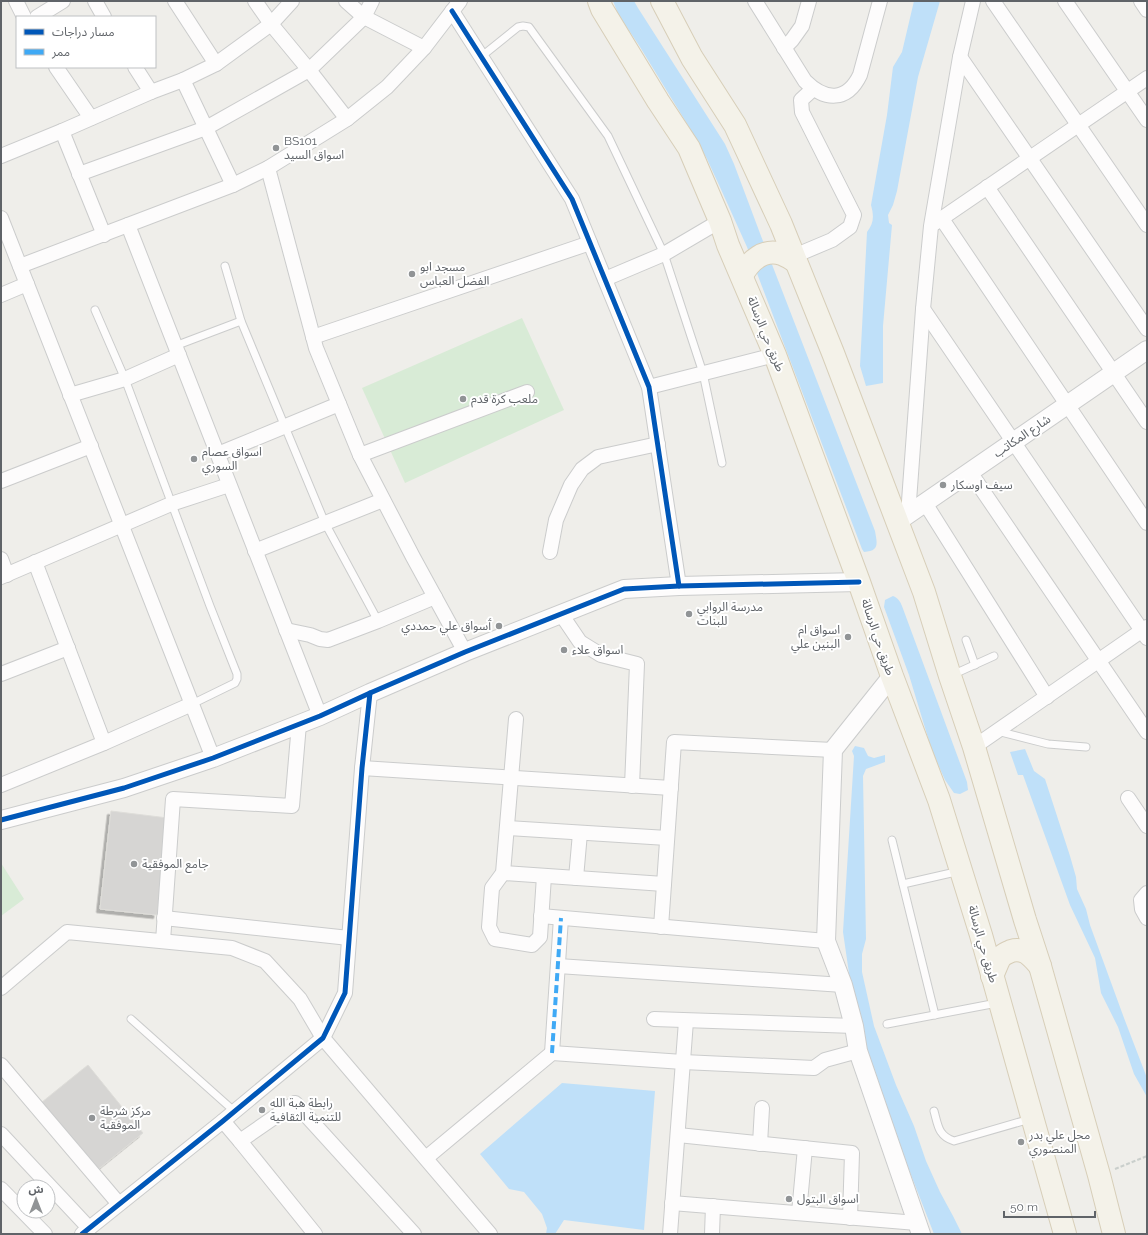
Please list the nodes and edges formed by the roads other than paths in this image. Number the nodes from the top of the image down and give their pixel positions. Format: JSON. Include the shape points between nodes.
{"nodes":[{"id":1,"x":16,"y":1,"type":"edge"},
{"id":2,"x":63,"y":1,"type":"edge"},
{"id":3,"x":94,"y":1,"type":"edge"},
{"id":4,"x":175,"y":1,"type":"edge"},
{"id":5,"x":255,"y":1,"type":"edge"},
{"id":6,"x":292,"y":1,"type":"edge"},
{"id":7,"x":346,"y":1,"type":"edge"},
{"id":8,"x":372,"y":1,"type":"edge"},
{"id":9,"x":599,"y":1,"type":"edge"},
{"id":10,"x":662,"y":1,"type":"edge"},
{"id":11,"x":755,"y":1,"type":"edge"},
{"id":12,"x":809,"y":1,"type":"edge"},
{"id":13,"x":880,"y":1,"type":"edge"},
{"id":14,"x":973,"y":1,"type":"edge"},
{"id":15,"x":993,"y":1,"type":"edge"},
{"id":16,"x":1065,"y":1,"type":"edge"},
{"id":17,"x":1141,"y":1,"type":"edge"},
{"id":18,"x":456,"y":6,"type":"edge"},
{"id":19,"x":1147,"y":10,"type":"edge"},
{"id":20,"x":24,"y":16,"type":"edge"},
{"id":21,"x":38,"y":16,"type":"edge"},
{"id":22,"x":103,"y":16,"type":"edge"},
{"id":23,"x":364,"y":17,"type":"junction"},
{"id":24,"x":271,"y":24,"type":"junction"},
{"id":25,"x":424,"y":48,"type":"junction"},
{"id":26,"x":784,"y":48,"type":"junction"},
{"id":27,"x":482,"y":56,"type":"junction"},
{"id":28,"x":960,"y":57,"type":"junction"},
{"id":29,"x":216,"y":64,"type":"junction"},
{"id":30,"x":57,"y":68,"type":"edge"},
{"id":31,"x":136,"y":68,"type":"edge"},
{"id":32,"x":309,"y":70,"type":"junction"},
{"id":33,"x":1147,"y":78,"type":"edge"},
{"id":34,"x":183,"y":80,"type":"junction"},
{"id":35,"x":813,"y":89,"type":"junction"},
{"id":36,"x":151,"y":92,"type":"junction"},
{"id":37,"x":1127,"y":92,"type":"junction"},
{"id":38,"x":91,"y":118,"type":"junction"},
{"id":39,"x":346,"y":119,"type":"junction"},
{"id":40,"x":1147,"y":120,"type":"edge"},
{"id":41,"x":1078,"y":125,"type":"junction"},
{"id":42,"x":206,"y":128,"type":"junction"},
{"id":43,"x":62,"y":131,"type":"junction"},
{"id":44,"x":1,"y":156,"type":"edge"},
{"id":45,"x":1030,"y":158,"type":"junction"},
{"id":46,"x":268,"y":168,"type":"junction"},
{"id":47,"x":79,"y":174,"type":"junction"},
{"id":48,"x":233,"y":185,"type":"junction"},
{"id":49,"x":988,"y":187,"type":"junction"},
{"id":50,"x":1,"y":218,"type":"edge"},
{"id":51,"x":720,"y":221,"type":"junction"},
{"id":52,"x":936,"y":222,"type":"junction"},
{"id":53,"x":128,"y":225,"type":"junction"},
{"id":54,"x":1147,"y":225,"type":"edge"},
{"id":55,"x":104,"y":235,"type":"junction"},
{"id":56,"x":590,"y":243,"type":"junction"},
{"id":57,"x":785,"y":247,"type":"junction"},
{"id":58,"x":664,"y":254,"type":"junction"},
{"id":59,"x":739,"y":259,"type":"junction"},
{"id":60,"x":20,"y":266,"type":"junction"},
{"id":61,"x":225,"y":266,"type":"dead end"},
{"id":62,"x":605,"y":279,"type":"junction"},
{"id":63,"x":27,"y":284,"type":"junction"},
{"id":64,"x":1,"y":295,"type":"edge"},
{"id":65,"x":923,"y":309,"type":"junction"},
{"id":66,"x":95,"y":310,"type":"dead end"},
{"id":67,"x":241,"y":321,"type":"junction"},
{"id":68,"x":1147,"y":329,"type":"edge"},
{"id":69,"x":313,"y":337,"type":"junction"},
{"id":70,"x":177,"y":350,"type":"junction"},
{"id":71,"x":1147,"y":350,"type":"edge"},
{"id":72,"x":775,"y":355,"type":"junction"},
{"id":73,"x":703,"y":373,"type":"junction"},
{"id":74,"x":1114,"y":373,"type":"junction"},
{"id":75,"x":125,"y":379,"type":"junction"},
{"id":76,"x":649,"y":387,"type":"junction"},
{"id":77,"x":527,"y":392,"type":"dead end"},
{"id":78,"x":70,"y":395,"type":"junction"},
{"id":79,"x":339,"y":404,"type":"junction"},
{"id":80,"x":1067,"y":405,"type":"junction"},
{"id":81,"x":1147,"y":422,"type":"edge"},
{"id":82,"x":284,"y":426,"type":"junction"},
{"id":83,"x":1013,"y":442,"type":"junction"},
{"id":84,"x":658,"y":444,"type":"junction"},
{"id":85,"x":91,"y":446,"type":"junction"},
{"id":86,"x":218,"y":454,"type":"junction"},
{"id":87,"x":360,"y":455,"type":"junction"},
{"id":88,"x":722,"y":463,"type":"dead end"},
{"id":89,"x":970,"y":472,"type":"junction"},
{"id":90,"x":1,"y":481,"type":"edge"},
{"id":91,"x":229,"y":485,"type":"junction"},
{"id":92,"x":383,"y":500,"type":"junction"},
{"id":93,"x":925,"y":503,"type":"junction"},
{"id":94,"x":171,"y":504,"type":"junction"},
{"id":95,"x":902,"y":518,"type":"junction"},
{"id":96,"x":325,"y":523,"type":"junction"},
{"id":97,"x":1147,"y":523,"type":"edge"},
{"id":98,"x":122,"y":526,"type":"junction"},
{"id":99,"x":255,"y":551,"type":"junction"},
{"id":100,"x":550,"y":552,"type":"dead end"},
{"id":101,"x":1,"y":559,"type":"edge"},
{"id":102,"x":35,"y":562,"type":"junction"},
{"id":103,"x":4,"y":576,"type":"edge"},
{"id":104,"x":859,"y":582,"type":"junction"},
{"id":105,"x":679,"y":586,"type":"junction"},
{"id":106,"x":435,"y":597,"type":"junction"},
{"id":107,"x":561,"y":614,"type":"junction"},
{"id":108,"x":378,"y":621,"type":"junction"},
{"id":109,"x":286,"y":630,"type":"junction"},
{"id":110,"x":1145,"y":632,"type":"edge"},
{"id":111,"x":966,"y":640,"type":"dead end"},
{"id":112,"x":68,"y":648,"type":"junction"},
{"id":113,"x":465,"y":652,"type":"junction"},
{"id":114,"x":994,"y":656,"type":"dead end"},
{"id":115,"x":1099,"y":661,"type":"junction"},
{"id":116,"x":975,"y":665,"type":"junction"},
{"id":117,"x":1,"y":674,"type":"edge"},
{"id":118,"x":892,"y":676,"type":"junction"},
{"id":119,"x":950,"y":676,"type":"junction"},
{"id":120,"x":370,"y":693,"type":"junction"},
{"id":121,"x":1047,"y":697,"type":"junction"},
{"id":122,"x":192,"y":704,"type":"junction"},
{"id":123,"x":320,"y":716,"type":"junction"},
{"id":124,"x":516,"y":719,"type":"dead end"},
{"id":125,"x":299,"y":724,"type":"junction"},
{"id":126,"x":996,"y":731,"type":"junction"},
{"id":127,"x":1147,"y":732,"type":"edge"},
{"id":128,"x":104,"y":743,"type":"junction"},
{"id":129,"x":974,"y":747,"type":"junction"},
{"id":130,"x":1086,"y":747,"type":"dead end"},
{"id":131,"x":833,"y":750,"type":"junction"},
{"id":132,"x":214,"y":758,"type":"junction"},
{"id":133,"x":362,"y":768,"type":"junction"},
{"id":134,"x":512,"y":778,"type":"junction"},
{"id":135,"x":1,"y":785,"type":"edge"},
{"id":136,"x":632,"y":786,"type":"junction"},
{"id":137,"x":671,"y":788,"type":"junction"},
{"id":138,"x":1128,"y":798,"type":"dead end"},
{"id":139,"x":1,"y":820,"type":"edge"},
{"id":140,"x":1147,"y":826,"type":"edge"},
{"id":141,"x":507,"y":828,"type":"junction"},
{"id":142,"x":580,"y":832,"type":"junction"},
{"id":143,"x":667,"y":838,"type":"junction"},
{"id":144,"x":892,"y":840,"type":"dead end"},
{"id":145,"x":961,"y":871,"type":"junction"},
{"id":146,"x":503,"y":873,"type":"junction"},
{"id":147,"x":544,"y":876,"type":"junction"},
{"id":148,"x":576,"y":878,"type":"junction"},
{"id":149,"x":664,"y":884,"type":"junction"},
{"id":150,"x":903,"y":884,"type":"junction"},
{"id":151,"x":1147,"y":893,"type":"edge"},
{"id":152,"x":541,"y":916,"type":"junction"},
{"id":153,"x":164,"y":918,"type":"junction"},
{"id":154,"x":561,"y":918,"type":"junction"},
{"id":155,"x":1147,"y":918,"type":"edge"},
{"id":156,"x":1025,"y":920,"type":"junction"},
{"id":157,"x":661,"y":927,"type":"junction"},
{"id":158,"x":980,"y":935,"type":"junction"},
{"id":159,"x":349,"y":938,"type":"junction"},
{"id":160,"x":163,"y":941,"type":"junction"},
{"id":161,"x":826,"y":941,"type":"junction"},
{"id":162,"x":558,"y":966,"type":"junction"},
{"id":163,"x":1040,"y":966,"type":"junction"},
{"id":164,"x":992,"y":976,"type":"junction"},
{"id":165,"x":843,"y":985,"type":"junction"},
{"id":166,"x":1,"y":988,"type":"edge"},
{"id":167,"x":1000,"y":1003,"type":"junction"},
{"id":168,"x":935,"y":1015,"type":"junction"},
{"id":169,"x":131,"y":1019,"type":"dead end"},
{"id":170,"x":654,"y":1019,"type":"dead end"},
{"id":171,"x":686,"y":1021,"type":"junction"},
{"id":172,"x":887,"y":1024,"type":"dead end"},
{"id":173,"x":854,"y":1026,"type":"junction"},
{"id":174,"x":323,"y":1038,"type":"junction"},
{"id":175,"x":858,"y":1051,"type":"junction"},
{"id":176,"x":552,"y":1053,"type":"junction"},
{"id":177,"x":683,"y":1062,"type":"junction"},
{"id":178,"x":1,"y":1065,"type":"edge"},
{"id":179,"x":762,"y":1108,"type":"dead end"},
{"id":180,"x":934,"y":1111,"type":"dead end"},
{"id":181,"x":234,"y":1112,"type":"junction"},
{"id":182,"x":1032,"y":1118,"type":"junction"},
{"id":183,"x":223,"y":1121,"type":"junction"},
{"id":184,"x":1,"y":1134,"type":"edge"},
{"id":185,"x":678,"y":1135,"type":"junction"},
{"id":186,"x":240,"y":1141,"type":"junction"},
{"id":187,"x":760,"y":1144,"type":"junction"},
{"id":188,"x":805,"y":1148,"type":"junction"},
{"id":189,"x":426,"y":1158,"type":"junction"},
{"id":190,"x":1,"y":1189,"type":"edge"},
{"id":191,"x":672,"y":1203,"type":"junction"},
{"id":192,"x":119,"y":1204,"type":"junction"},
{"id":193,"x":713,"y":1206,"type":"junction"},
{"id":194,"x":799,"y":1213,"type":"junction"},
{"id":195,"x":850,"y":1218,"type":"junction"},
{"id":196,"x":919,"y":1229,"type":"edge"},
{"id":197,"x":86,"y":1231,"type":"edge"},
{"id":198,"x":45,"y":1234,"type":"edge"},
{"id":199,"x":315,"y":1234,"type":"edge"},
{"id":200,"x":414,"y":1234,"type":"edge"},
{"id":201,"x":490,"y":1234,"type":"edge"},
{"id":202,"x":670,"y":1234,"type":"edge"},
{"id":203,"x":712,"y":1234,"type":"edge"},
{"id":204,"x":1065,"y":1234,"type":"edge"},
{"id":205,"x":1114,"y":1234,"type":"edge"}],
"edges":[{"from":1,"to":20,"type":"street"},
{"from":2,"to":21,"type":"street"},
{"from":3,"to":22,"type":"street"},
{"from":4,"to":29,"type":"street"},
{"from":5,"to":24,"type":"street"},
{"from":6,"to":24,"type":"street"},
{"from":7,"to":23,"type":"street"},
{"from":8,"to":23,"type":"street"},
{"from":9,"to":51,"type":"main road","name":"طريق حي الرسالة","via":[[689,148]]},
{"from":10,"to":57,"type":"main road","via":[[692,58],[735,125]]},
{"from":11,"to":26,"type":"street"},
{"from":12,"to":26,"type":"street","via":[[802,26]]},
{"from":13,"to":35,"type":"street","via":[[855,85],[840,95],[832,96]]},
{"from":14,"to":28,"type":"street"},
{"from":15,"to":41,"type":"street"},
{"from":16,"to":37,"type":"street"},
{"from":17,"to":19,"type":"street"},
{"from":18,"to":25,"type":"street"},
{"from":18,"to":27,"type":"street"},
{"from":23,"to":25,"type":"street"},
{"from":23,"to":32,"type":"street"},
{"from":24,"to":29,"type":"street"},
{"from":24,"to":32,"type":"street"},
{"from":25,"to":39,"type":"street","via":[[387,87]]},
{"from":26,"to":35,"type":"street"},
{"from":27,"to":56,"type":"street","via":[[572,199]]},
{"from":27,"to":58,"type":"lane","via":[[518,27],[529,27],[608,136]]},
{"from":28,"to":45,"type":"street"},
{"from":28,"to":52,"type":"street"},
{"from":29,"to":34,"type":"street"},
{"from":30,"to":38,"type":"street"},
{"from":31,"to":36,"type":"street"},
{"from":32,"to":39,"type":"street"},
{"from":32,"to":42,"type":"street"},
{"from":33,"to":37,"type":"street"},
{"from":34,"to":36,"type":"street"},
{"from":34,"to":42,"type":"street"},
{"from":35,"to":57,"type":"street","via":[[801,100],[802,112],[854,215],[850,227],[832,240]]},
{"from":36,"to":38,"type":"street"},
{"from":37,"to":40,"type":"street"},
{"from":37,"to":41,"type":"street"},
{"from":38,"to":43,"type":"street"},
{"from":39,"to":46,"type":"street"},
{"from":41,"to":45,"type":"street"},
{"from":41,"to":54,"type":"street"},
{"from":42,"to":47,"type":"street"},
{"from":42,"to":48,"type":"street"},
{"from":43,"to":44,"type":"street"},
{"from":43,"to":47,"type":"street"},
{"from":45,"to":49,"type":"street"},
{"from":45,"to":68,"type":"street"},
{"from":46,"to":48,"type":"street"},
{"from":46,"to":69,"type":"street"},
{"from":47,"to":55,"type":"street"},
{"from":48,"to":53,"type":"street"},
{"from":49,"to":52,"type":"street"},
{"from":49,"to":74,"type":"street"},
{"from":50,"to":60,"type":"street"},
{"from":51,"to":58,"type":"street"},
{"from":51,"to":59,"type":"main road","name":"طريق حي الرسالة"},
{"from":52,"to":65,"type":"street"},
{"from":52,"to":80,"type":"street"},
{"from":53,"to":55,"type":"street"},
{"from":53,"to":70,"type":"street"},
{"from":55,"to":60,"type":"street"},
{"from":56,"to":62,"type":"street"},
{"from":56,"to":69,"type":"street"},
{"from":57,"to":59,"type":"main road","via":[[768,242]]},
{"from":57,"to":95,"type":"main road","via":[[833,353]]},
{"from":58,"to":62,"type":"street"},
{"from":58,"to":73,"type":"lane"},
{"from":59,"to":72,"type":"main road","name":"طريق حي الرسالة"},
{"from":60,"to":63,"type":"street"},
{"from":61,"to":67,"type":"lane"},
{"from":62,"to":76,"type":"street"},
{"from":63,"to":64,"type":"street"},
{"from":63,"to":78,"type":"street"},
{"from":65,"to":83,"type":"street"},
{"from":65,"to":95,"type":"street"},
{"from":66,"to":75,"type":"lane"},
{"from":67,"to":70,"type":"lane"},
{"from":67,"to":82,"type":"lane"},
{"from":69,"to":79,"type":"street"},
{"from":70,"to":75,"type":"street"},
{"from":70,"to":86,"type":"street"},
{"from":71,"to":74,"type":"street","name":"شارع المكاتب"},
{"from":72,"to":73,"type":"street"},
{"from":72,"to":104,"type":"main road","name":"طريق حي الرسالة"},
{"from":73,"to":76,"type":"street"},
{"from":73,"to":88,"type":"lane"},
{"from":74,"to":80,"type":"street","name":"شارع المكاتب"},
{"from":74,"to":81,"type":"street"},
{"from":75,"to":78,"type":"street"},
{"from":75,"to":94,"type":"lane"},
{"from":76,"to":84,"type":"street"},
{"from":77,"to":87,"type":"street"},
{"from":78,"to":85,"type":"street"},
{"from":79,"to":82,"type":"street"},
{"from":79,"to":87,"type":"street"},
{"from":80,"to":83,"type":"street","name":"شارع المكاتب"},
{"from":80,"to":97,"type":"street"},
{"from":82,"to":86,"type":"street"},
{"from":82,"to":96,"type":"lane"},
{"from":83,"to":89,"type":"street","name":"شارع المكاتب"},
{"from":83,"to":110,"type":"street"},
{"from":84,"to":100,"type":"street","via":[[598,457],[582,469],[571,485],[556,520]]},
{"from":84,"to":105,"type":"street"},
{"from":85,"to":90,"type":"street"},
{"from":85,"to":98,"type":"street"},
{"from":86,"to":91,"type":"street"},
{"from":87,"to":92,"type":"street"},
{"from":89,"to":93,"type":"street","name":"شارع المكاتب"},
{"from":89,"to":115,"type":"street"},
{"from":91,"to":94,"type":"street"},
{"from":91,"to":99,"type":"street"},
{"from":92,"to":96,"type":"street"},
{"from":92,"to":106,"type":"street"},
{"from":93,"to":95,"type":"street","name":"شارع المكاتب"},
{"from":93,"to":121,"type":"street"},
{"from":94,"to":98,"type":"street"},
{"from":94,"to":122,"type":"lane","via":[[237,674],[235,683]]},
{"from":95,"to":119,"type":"main road"},
{"from":96,"to":99,"type":"street"},
{"from":96,"to":108,"type":"lane"},
{"from":98,"to":102,"type":"street"},
{"from":98,"to":122,"type":"street"},
{"from":99,"to":109,"type":"street"},
{"from":101,"to":103,"type":"street"},
{"from":102,"to":103,"type":"street"},
{"from":102,"to":112,"type":"street"},
{"from":104,"to":105,"type":"street"},
{"from":104,"to":118,"type":"main road","name":"طريق حي الرسالة"},
{"from":105,"to":107,"type":"street","via":[[624,589]]},
{"from":106,"to":108,"type":"street"},
{"from":106,"to":113,"type":"street"},
{"from":107,"to":113,"type":"street"},
{"from":107,"to":136,"type":"street","via":[[580,642],[601,655],[637,664]]},
{"from":108,"to":109,"type":"street","via":[[328,640]]},
{"from":109,"to":123,"type":"street"},
{"from":110,"to":115,"type":"street"},
{"from":111,"to":116,"type":"lane"},
{"from":112,"to":117,"type":"street"},
{"from":112,"to":128,"type":"street"},
{"from":113,"to":120,"type":"street"},
{"from":114,"to":116,"type":"lane"},
{"from":115,"to":121,"type":"street"},
{"from":115,"to":127,"type":"street"},
{"from":116,"to":119,"type":"lane"},
{"from":118,"to":131,"type":"street"},
{"from":118,"to":145,"type":"main road","name":"طريق حي الرسالة","via":[[939,800]]},
{"from":119,"to":129,"type":"main road"},
{"from":120,"to":123,"type":"street"},
{"from":120,"to":133,"type":"street"},
{"from":121,"to":126,"type":"street"},
{"from":122,"to":128,"type":"street"},
{"from":122,"to":132,"type":"street"},
{"from":123,"to":125,"type":"street"},
{"from":124,"to":134,"type":"street"},
{"from":125,"to":132,"type":"street"},
{"from":125,"to":153,"type":"street","via":[[292,806],[173,799]]},
{"from":126,"to":129,"type":"street"},
{"from":126,"to":130,"type":"lane","via":[[1048,744]]},
{"from":128,"to":135,"type":"street"},
{"from":129,"to":156,"type":"main road"},
{"from":131,"to":137,"type":"street","via":[[674,742]]},
{"from":131,"to":161,"type":"street"},
{"from":132,"to":139,"type":"street","via":[[124,788]]},
{"from":133,"to":134,"type":"street"},
{"from":133,"to":159,"type":"street"},
{"from":134,"to":136,"type":"street"},
{"from":134,"to":141,"type":"street"},
{"from":136,"to":137,"type":"street"},
{"from":137,"to":143,"type":"street"},
{"from":138,"to":140,"type":"street"},
{"from":141,"to":142,"type":"street"},
{"from":141,"to":146,"type":"street"},
{"from":142,"to":143,"type":"street"},
{"from":142,"to":148,"type":"street"},
{"from":143,"to":149,"type":"street"},
{"from":144,"to":150,"type":"lane"},
{"from":145,"to":150,"type":"lane"},
{"from":145,"to":158,"type":"main road","name":"طريق حي الرسالة"},
{"from":146,"to":147,"type":"street"},
{"from":146,"to":152,"type":"street","via":[[492,888],[489,927],[495,939],[532,944],[540,937]]},
{"from":147,"to":148,"type":"street"},
{"from":147,"to":152,"type":"street"},
{"from":148,"to":149,"type":"street"},
{"from":149,"to":157,"type":"street"},
{"from":150,"to":168,"type":"lane"},
{"from":151,"to":155,"type":"street","via":[[1141,900]]},
{"from":152,"to":154,"type":"street"},
{"from":153,"to":159,"type":"street"},
{"from":153,"to":160,"type":"street"},
{"from":154,"to":157,"type":"street"},
{"from":154,"to":162,"type":"street"},
{"from":156,"to":158,"type":"main road","via":[[1025,929],[1014,940],[998,942]]},
{"from":156,"to":163,"type":"main road"},
{"from":157,"to":161,"type":"street"},
{"from":158,"to":164,"type":"main road","name":"طريق حي الرسالة"},
{"from":159,"to":174,"type":"street","via":[[345,993]]},
{"from":160,"to":166,"type":"street","via":[[67,932]]},
{"from":160,"to":174,"type":"street","via":[[232,948],[265,961],[300,999]]},
{"from":161,"to":165,"type":"street"},
{"from":162,"to":165,"type":"street"},
{"from":162,"to":176,"type":"street"},
{"from":163,"to":164,"type":"main road","via":[[1024,950],[1016,950],[1001,957]]},
{"from":163,"to":205,"type":"main road"},
{"from":164,"to":167,"type":"main road","name":"طريق حي الرسالة"},
{"from":165,"to":173,"type":"street"},
{"from":167,"to":168,"type":"lane"},
{"from":167,"to":182,"type":"main road","name":"طريق حي الرسالة"},
{"from":168,"to":172,"type":"lane"},
{"from":169,"to":181,"type":"lane"},
{"from":170,"to":171,"type":"street"},
{"from":171,"to":173,"type":"street"},
{"from":171,"to":177,"type":"street"},
{"from":173,"to":175,"type":"street"},
{"from":174,"to":181,"type":"street"},
{"from":174,"to":189,"type":"street"},
{"from":175,"to":177,"type":"street","via":[[825,1060],[814,1068]]},
{"from":175,"to":196,"type":"street"},
{"from":176,"to":177,"type":"street"},
{"from":176,"to":189,"type":"street"},
{"from":177,"to":185,"type":"street"},
{"from":178,"to":192,"type":"street"},
{"from":179,"to":187,"type":"street"},
{"from":180,"to":182,"type":"lane","via":[[941,1133],[954,1141]]},
{"from":181,"to":183,"type":"street"},
{"from":182,"to":204,"type":"main road","name":"طريق حي الرسالة"},
{"from":183,"to":186,"type":"street"},
{"from":183,"to":192,"type":"street"},
{"from":184,"to":197,"type":"street"},
{"from":185,"to":187,"type":"street"},
{"from":185,"to":191,"type":"street"},
{"from":186,"to":199,"type":"street"},
{"from":186,"to":200,"type":"street","via":[[295,1103]]},
{"from":187,"to":188,"type":"street"},
{"from":188,"to":194,"type":"street"},
{"from":188,"to":195,"type":"street","via":[[852,1153]]},
{"from":189,"to":201,"type":"street"},
{"from":190,"to":198,"type":"street"},
{"from":191,"to":193,"type":"street"},
{"from":191,"to":202,"type":"street"},
{"from":192,"to":197,"type":"street"},
{"from":193,"to":194,"type":"street"},
{"from":193,"to":203,"type":"street"},
{"from":194,"to":195,"type":"street"},
{"from":195,"to":196,"type":"street"}]}
